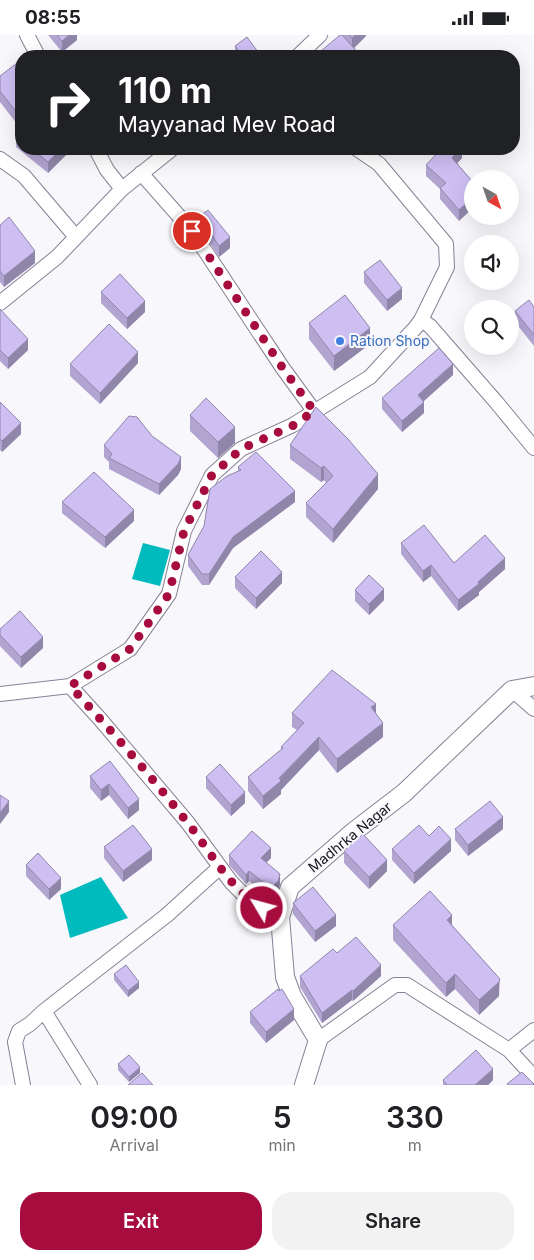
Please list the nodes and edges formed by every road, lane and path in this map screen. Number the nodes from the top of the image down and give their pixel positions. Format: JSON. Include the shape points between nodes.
{"nodes":[{"id":1,"x":27,"y":35,"type":"edge"},
{"id":2,"x":320,"y":35,"type":"edge"},
{"id":3,"x":35,"y":50,"type":"edge"},
{"id":4,"x":304,"y":50,"type":"edge"},
{"id":5,"x":99,"y":155,"type":"edge"},
{"id":6,"x":164,"y":155,"type":"edge"},
{"id":7,"x":366,"y":155,"type":"edge"},
{"id":8,"x":0,"y":159,"type":"edge"},
{"id":9,"x":141,"y":173,"type":"junction"},
{"id":10,"x":122,"y":189,"type":"junction"},
{"id":11,"x":76,"y":237,"type":"junction"},
{"id":12,"x":0,"y":303,"type":"edge"},
{"id":13,"x":418,"y":323,"type":"junction"},
{"id":14,"x":314,"y":411,"type":"junction"},
{"id":15,"x":534,"y":448,"type":"edge"},
{"id":16,"x":70,"y":686,"type":"junction"},
{"id":17,"x":534,"y":686,"type":"edge"},
{"id":18,"x":512,"y":690,"type":"junction"},
{"id":19,"x":0,"y":694,"type":"edge"},
{"id":20,"x":534,"y":709,"type":"edge"},
{"id":21,"x":220,"y":867,"type":"junction"},
{"id":22,"x":280,"y":917,"type":"junction"},
{"id":23,"x":44,"y":1011,"type":"junction"},
{"id":24,"x":534,"y":1030,"type":"edge"},
{"id":25,"x":318,"y":1040,"type":"junction"},
{"id":26,"x":509,"y":1050,"type":"junction"},
{"id":27,"x":534,"y":1077,"type":"edge"},
{"id":28,"x":23,"y":1085,"type":"edge"},
{"id":29,"x":90,"y":1085,"type":"edge"},
{"id":30,"x":304,"y":1085,"type":"edge"}],
"edges":[{"from":1,"to":3,"type":"street"},
{"from":2,"to":4,"type":"street"},
{"from":5,"to":10,"type":"street"},
{"from":6,"to":9,"type":"street"},
{"from":7,"to":13,"type":"street","via":[[379,164],[446,244],[447,267]]},
{"from":8,"to":11,"type":"street","via":[[24,177]]},
{"from":9,"to":10,"type":"street"},
{"from":9,"to":14,"type":"street","via":[[192,231]]},
{"from":10,"to":11,"type":"street"},
{"from":11,"to":12,"type":"street","via":[[57,257]]},
{"from":13,"to":14,"type":"street","via":[[370,377]]},
{"from":13,"to":15,"type":"street","via":[[430,325]]},
{"from":14,"to":16,"type":"street","via":[[294,425],[241,449],[212,475],[184,531],[169,594],[130,649]]},
{"from":16,"to":19,"type":"street"},
{"from":16,"to":21,"type":"street","via":[[188,823]]},
{"from":17,"to":18,"type":"street"},
{"from":18,"to":20,"type":"street"},
{"from":18,"to":22,"type":"street","name":"Madhrka Nagar","via":[[404,793],[290,887]]},
{"from":21,"to":22,"type":"street","via":[[248,899]]},
{"from":21,"to":23,"type":"street","via":[[167,915]]},
{"from":22,"to":25,"type":"street","name":"Madhrka Nagar","via":[[285,977],[292,996]]},
{"from":23,"to":28,"type":"street","via":[[19,1031],[15,1042]]},
{"from":23,"to":29,"type":"street"},
{"from":24,"to":26,"type":"street"},
{"from":25,"to":26,"type":"street","via":[[395,985],[407,985]]},
{"from":25,"to":30,"type":"street"},
{"from":26,"to":27,"type":"street"}]}
